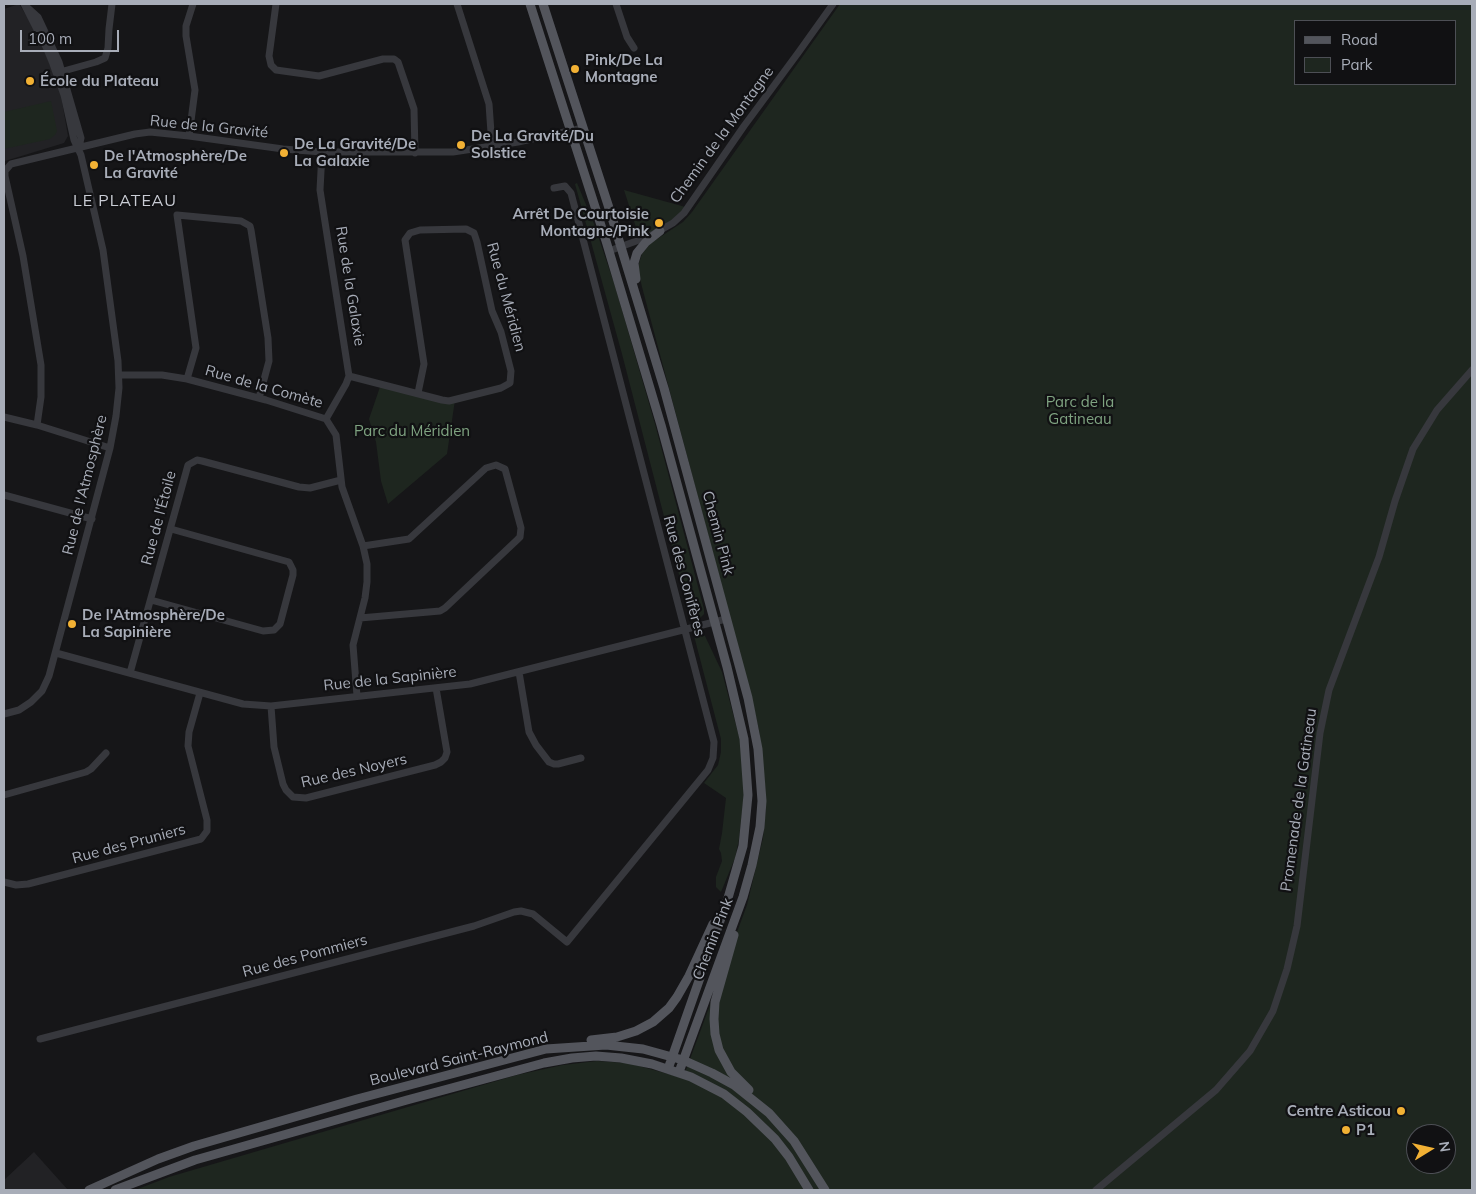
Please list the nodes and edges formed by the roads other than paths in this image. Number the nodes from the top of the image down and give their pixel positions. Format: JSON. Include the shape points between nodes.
{"nodes":[{"id":1,"x":112,"y":4,"type":"edge"},
{"id":2,"x":193,"y":4,"type":"edge"},
{"id":3,"x":276,"y":4,"type":"edge"},
{"id":4,"x":457,"y":4,"type":"edge"},
{"id":5,"x":530,"y":4,"type":"edge"},
{"id":6,"x":543,"y":4,"type":"edge"},
{"id":7,"x":616,"y":4,"type":"edge"},
{"id":8,"x":833,"y":4,"type":"edge"},
{"id":9,"x":25,"y":5,"type":"edge"},
{"id":10,"x":634,"y":48,"type":"dead end"},
{"id":11,"x":59,"y":72,"type":"junction"},
{"id":12,"x":583,"y":128,"type":"junction"},
{"id":13,"x":571,"y":131,"type":"junction"},
{"id":14,"x":189,"y":136,"type":"junction"},
{"id":15,"x":492,"y":147,"type":"junction"},
{"id":16,"x":79,"y":148,"type":"junction"},
{"id":17,"x":322,"y":152,"type":"junction"},
{"id":18,"x":415,"y":153,"type":"junction"},
{"id":19,"x":554,"y":188,"type":"dead end"},
{"id":20,"x":660,"y":231,"type":"junction"},
{"id":21,"x":622,"y":247,"type":"junction"},
{"id":22,"x":609,"y":251,"type":"junction"},
{"id":23,"x":1472,"y":370,"type":"edge"},
{"id":24,"x":119,"y":375,"type":"junction"},
{"id":25,"x":350,"y":376,"type":"junction"},
{"id":26,"x":187,"y":379,"type":"junction"},
{"id":27,"x":664,"y":388,"type":"junction"},
{"id":28,"x":418,"y":393,"type":"junction"},
{"id":29,"x":259,"y":398,"type":"junction"},
{"id":30,"x":4,"y":417,"type":"edge"},
{"id":31,"x":326,"y":419,"type":"junction"},
{"id":32,"x":37,"y":425,"type":"junction"},
{"id":33,"x":110,"y":448,"type":"junction"},
{"id":34,"x":341,"y":480,"type":"junction"},
{"id":35,"x":4,"y":495,"type":"edge"},
{"id":36,"x":92,"y":519,"type":"junction"},
{"id":37,"x":171,"y":529,"type":"junction"},
{"id":38,"x":363,"y":546,"type":"junction"},
{"id":39,"x":151,"y":600,"type":"junction"},
{"id":40,"x":360,"y":618,"type":"junction"},
{"id":41,"x":726,"y":619,"type":"junction"},
{"id":42,"x":714,"y":622,"type":"junction"},
{"id":43,"x":685,"y":631,"type":"junction"},
{"id":44,"x":56,"y":653,"type":"junction"},
{"id":45,"x":520,"y":672,"type":"junction"},
{"id":46,"x":130,"y":673,"type":"junction"},
{"id":47,"x":436,"y":688,"type":"junction"},
{"id":48,"x":200,"y":693,"type":"junction"},
{"id":49,"x":357,"y":696,"type":"junction"},
{"id":50,"x":271,"y":706,"type":"junction"},
{"id":51,"x":4,"y":714,"type":"edge"},
{"id":52,"x":106,"y":753,"type":"dead end"},
{"id":53,"x":580,"y":758,"type":"dead end"},
{"id":54,"x":4,"y":795,"type":"edge"},
{"id":55,"x":4,"y":882,"type":"edge"},
{"id":56,"x":743,"y":897,"type":"junction"},
{"id":57,"x":728,"y":898,"type":"junction"},
{"id":58,"x":567,"y":942,"type":"joint"},
{"id":59,"x":40,"y":1039,"type":"dead end"},
{"id":60,"x":546,"y":1049,"type":"junction"},
{"id":61,"x":672,"y":1057,"type":"junction"},
{"id":62,"x":683,"y":1060,"type":"junction"},
{"id":63,"x":668,"y":1069,"type":"junction"},
{"id":64,"x":679,"y":1072,"type":"junction"},
{"id":65,"x":769,"y":1113,"type":"junction"},
{"id":66,"x":89,"y":1190,"type":"edge"},
{"id":67,"x":115,"y":1190,"type":"edge"},
{"id":68,"x":809,"y":1190,"type":"edge"},
{"id":69,"x":825,"y":1190,"type":"edge"},
{"id":70,"x":1096,"y":1190,"type":"edge"}],
"edges":[{"from":1,"to":11,"type":"street","via":[[105,58]]},
{"from":2,"to":14,"type":"street","via":[[186,26],[195,90]]},
{"from":3,"to":18,"type":"street","via":[[269,56],[276,70],[319,76],[383,59],[398,62],[414,109]]},
{"from":4,"to":15,"type":"street","via":[[489,104]]},
{"from":5,"to":13,"type":"main road","name":"Chemin Pink"},
{"from":6,"to":12,"type":"main road","name":"Chemin Pink"},
{"from":7,"to":10,"type":"street"},
{"from":8,"to":20,"type":"street","name":"Chemin de la Montagne","via":[[689,208]]},
{"from":9,"to":11,"type":"street","name":"Rue de l'Atmosphère","via":[[38,17],[50,39]]},
{"from":11,"to":16,"type":"street","name":"Rue de l'Atmosphère","via":[[81,138]]},
{"from":12,"to":13,"type":"street","name":"Rue de la Gravité"},
{"from":12,"to":21,"type":"main road","name":"Chemin Pink"},
{"from":13,"to":15,"type":"street","name":"Rue de la Gravité"},
{"from":13,"to":22,"type":"main road","name":"Chemin Pink"},
{"from":14,"to":16,"type":"street","name":"Rue de la Gravité","via":[[135,134]]},
{"from":14,"to":17,"type":"street","name":"Rue de la Gravité"},
{"from":15,"to":18,"type":"street","name":"Rue de la Gravité"},
{"from":16,"to":24,"type":"street","name":"Rue de l'Atmosphère","via":[[103,253]]},
{"from":16,"to":32,"type":"street","name":"Rue de la Gravité","via":[[14,162],[5,171],[41,365]]},
{"from":17,"to":18,"type":"street","name":"Rue de la Gravité"},
{"from":17,"to":25,"type":"street","name":"Rue de la Galaxie","via":[[320,190]]},
{"from":19,"to":43,"type":"street","name":"Rue des Conifères","via":[[565,186],[571,193]]},
{"from":20,"to":21,"type":"street","name":"Chemin de la Montagne"},
{"from":20,"to":27,"type":"main road","via":[[637,253],[634,269]]},
{"from":21,"to":22,"type":"street","name":"Chemin de la Montagne"},
{"from":21,"to":27,"type":"main road","name":"Chemin Pink"},
{"from":22,"to":42,"type":"main road","name":"Chemin Pink"},
{"from":23,"to":70,"type":"street","name":"Promenade de la Gatineau","via":[[1437,410],[1413,449],[1379,557],[1329,690],[1320,733],[1297,926],[1273,1011],[1250,1050],[1216,1090]]},
{"from":24,"to":26,"type":"street","name":"Rue de la Comète","via":[[162,375]]},
{"from":24,"to":33,"type":"street","name":"Rue de l'Atmosphère"},
{"from":25,"to":28,"type":"street","name":"Rue du Méridien"},
{"from":25,"to":31,"type":"street"},
{"from":26,"to":29,"type":"street","name":"Rue de la Comète"},
{"from":26,"to":29,"type":"street","via":[[196,348],[176,215],[241,220],[250,226],[268,338],[269,361]]},
{"from":27,"to":41,"type":"main road","name":"Chemin Pink"},
{"from":28,"to":28,"type":"street","name":"Rue du Méridien","via":[[455,400],[501,388],[512,378],[501,332],[492,311],[477,242],[474,234],[466,229],[420,230],[410,233],[405,240],[424,364]]},
{"from":29,"to":31,"type":"street","name":"Rue de la Comète"},
{"from":30,"to":32,"type":"street"},
{"from":31,"to":34,"type":"street","name":"Rue de la Comète","via":[[337,441]]},
{"from":32,"to":33,"type":"street"},
{"from":33,"to":36,"type":"street","name":"Rue de l'Atmosphère"},
{"from":34,"to":37,"type":"street","name":"Rue de l'Étoile","via":[[310,488],[299,487],[196,460],[186,469]]},
{"from":34,"to":38,"type":"street","name":"Rue de la Comète"},
{"from":35,"to":36,"type":"street"},
{"from":36,"to":44,"type":"street","name":"Rue de l'Atmosphère"},
{"from":37,"to":39,"type":"street","name":"Rue de l'Étoile"},
{"from":37,"to":39,"type":"street","via":[[289,562],[293,575],[280,624],[274,630],[263,631]]},
{"from":38,"to":40,"type":"street","name":"Rue de la Comète","via":[[367,582]]},
{"from":38,"to":40,"type":"street","via":[[408,539],[486,468],[496,465],[505,469],[522,528],[517,540],[440,611]]},
{"from":39,"to":46,"type":"street","name":"Rue de l'Étoile"},
{"from":40,"to":49,"type":"street","name":"Rue de la Comète","via":[[353,645]]},
{"from":41,"to":42,"type":"street","name":"Rue de la Sapinière"},
{"from":41,"to":56,"type":"main road","name":"Chemin Pink","via":[[754,725],[761,776],[760,826]]},
{"from":42,"to":43,"type":"street","name":"Rue de la Sapinière"},
{"from":42,"to":57,"type":"main road","name":"Chemin Pink","via":[[742,727],[748,776],[743,846]]},
{"from":43,"to":45,"type":"street","name":"Rue de la Sapinière"},
{"from":43,"to":58,"type":"street","name":"Rue des Conifères","via":[[714,742],[711,764]]},
{"from":44,"to":46,"type":"street","name":"Rue de la Sapinière"},
{"from":44,"to":51,"type":"street","name":"Rue de l'Atmosphère","via":[[42,691],[26,706]]},
{"from":45,"to":47,"type":"street","name":"Rue de la Sapinière"},
{"from":45,"to":53,"type":"street","via":[[529,732],[536,745],[554,764]]},
{"from":46,"to":48,"type":"street","name":"Rue de la Sapinière"},
{"from":47,"to":49,"type":"street","name":"Rue de la Sapinière"},
{"from":47,"to":50,"type":"street","name":"Rue des Noyers","via":[[447,752],[441,762],[306,798],[293,797],[283,784],[273,742]]},
{"from":48,"to":50,"type":"street","name":"Rue de la Sapinière","via":[[242,704]]},
{"from":48,"to":55,"type":"street","name":"Rue des Pruniers","via":[[188,746],[207,820],[204,835],[196,841],[28,884],[16,886]]},
{"from":49,"to":50,"type":"street","name":"Rue de la Sapinière"},
{"from":52,"to":54,"type":"street","via":[[86,772]]},
{"from":56,"to":62,"type":"main road","name":"Chemin Pink"},
{"from":56,"to":65,"type":"main road","via":[[715,1002],[715,1034],[731,1072]]},
{"from":57,"to":60,"type":"main road","via":[[677,998],[659,1017],[628,1034]]},
{"from":57,"to":61,"type":"main road","name":"Chemin Pink"},
{"from":58,"to":59,"type":"street","name":"Rue des Pommiers","via":[[533,914],[514,912],[474,926]]},
{"from":60,"to":61,"type":"main road","name":"Boulevard Saint-Raymond","via":[[620,1046]]},
{"from":60,"to":66,"type":"main road","name":"Boulevard Saint-Raymond","via":[[194,1146]]},
{"from":61,"to":62,"type":"main road","name":"Boulevard Saint-Raymond"},
{"from":61,"to":63,"type":"main road","name":"Chemin Pink"},
{"from":62,"to":64,"type":"main road","name":"Chemin Pink"},
{"from":62,"to":65,"type":"main road","name":"Boulevard Saint-Raymond","via":[[734,1085]]},
{"from":63,"to":64,"type":"main road","name":"Boulevard Saint-Raymond"},
{"from":63,"to":67,"type":"main road","name":"Boulevard Saint-Raymond","via":[[636,1060],[596,1056],[544,1063],[227,1150]]},
{"from":64,"to":68,"type":"main road","name":"Boulevard Saint-Raymond","via":[[724,1094],[747,1112],[789,1157]]},
{"from":65,"to":69,"type":"main road","name":"Boulevard Saint-Raymond","via":[[794,1141]]}]}
